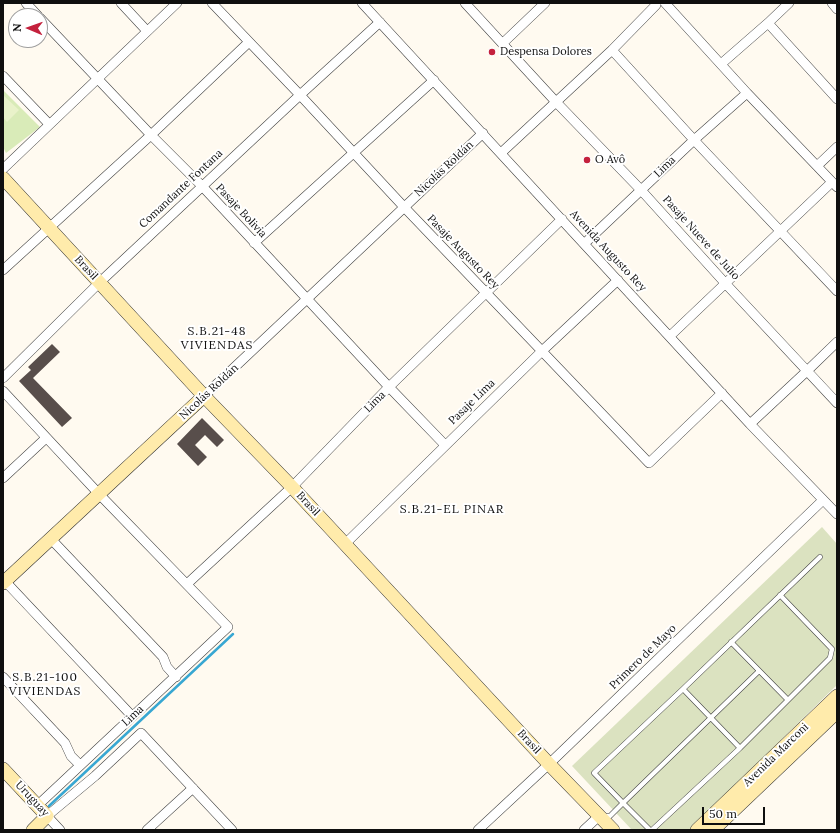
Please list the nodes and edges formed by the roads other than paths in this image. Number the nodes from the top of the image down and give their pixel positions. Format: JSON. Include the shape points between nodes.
{"nodes":[{"id":1,"x":121,"y":3,"type":"edge"},
{"id":2,"x":177,"y":3,"type":"edge"},
{"id":3,"x":212,"y":3,"type":"edge"},
{"id":4,"x":362,"y":3,"type":"edge"},
{"id":5,"x":465,"y":3,"type":"edge"},
{"id":6,"x":545,"y":3,"type":"edge"},
{"id":7,"x":656,"y":3,"type":"edge"},
{"id":8,"x":665,"y":3,"type":"edge"},
{"id":9,"x":789,"y":3,"type":"edge"},
{"id":10,"x":832,"y":3,"type":"edge"},
{"id":11,"x":837,"y":9,"type":"edge"},
{"id":12,"x":380,"y":22,"type":"junction"},
{"id":13,"x":768,"y":23,"type":"junction"},
{"id":14,"x":48,"y":26,"type":"edge"},
{"id":15,"x":147,"y":31,"type":"junction"},
{"id":16,"x":249,"y":42,"type":"junction"},
{"id":17,"x":503,"y":43,"type":"junction"},
{"id":18,"x":612,"y":50,"type":"junction"},
{"id":19,"x":721,"y":64,"type":"junction"},
{"id":20,"x":3,"y":76,"type":"edge"},
{"id":21,"x":98,"y":78,"type":"junction"},
{"id":22,"x":434,"y":80,"type":"junction"},
{"id":23,"x":747,"y":93,"type":"junction"},
{"id":24,"x":300,"y":95,"type":"junction"},
{"id":25,"x":837,"y":99,"type":"edge"},
{"id":26,"x":556,"y":102,"type":"junction"},
{"id":27,"x":49,"y":124,"type":"junction"},
{"id":28,"x":483,"y":133,"type":"junction"},
{"id":29,"x":151,"y":135,"type":"junction"},
{"id":30,"x":694,"y":140,"type":"junction"},
{"id":31,"x":837,"y":147,"type":"edge"},
{"id":32,"x":353,"y":152,"type":"junction"},
{"id":33,"x":501,"y":153,"type":"junction"},
{"id":34,"x":817,"y":166,"type":"junction"},
{"id":35,"x":3,"y":169,"type":"edge"},
{"id":36,"x":3,"y":178,"type":"edge"},
{"id":37,"x":835,"y":184,"type":"edge"},
{"id":38,"x":202,"y":186,"type":"junction"},
{"id":39,"x":641,"y":190,"type":"junction"},
{"id":40,"x":404,"y":208,"type":"junction"},
{"id":41,"x":562,"y":219,"type":"junction"},
{"id":42,"x":48,"y":228,"type":"junction"},
{"id":43,"x":780,"y":231,"type":"junction"},
{"id":44,"x":254,"y":243,"type":"junction"},
{"id":45,"x":585,"y":243,"type":"junction"},
{"id":46,"x":3,"y":270,"type":"edge"},
{"id":47,"x":618,"y":280,"type":"junction"},
{"id":48,"x":100,"y":282,"type":"junction"},
{"id":49,"x":726,"y":283,"type":"junction"},
{"id":50,"x":837,"y":291,"type":"edge"},
{"id":51,"x":486,"y":293,"type":"junction"},
{"id":52,"x":307,"y":299,"type":"junction"},
{"id":53,"x":670,"y":336,"type":"junction"},
{"id":54,"x":837,"y":342,"type":"edge"},
{"id":55,"x":542,"y":351,"type":"junction"},
{"id":56,"x":808,"y":370,"type":"junction"},
{"id":57,"x":3,"y":378,"type":"edge"},
{"id":58,"x":389,"y":387,"type":"junction"},
{"id":59,"x":3,"y":391,"type":"edge"},
{"id":60,"x":722,"y":392,"type":"junction"},
{"id":61,"x":204,"y":396,"type":"junction"},
{"id":62,"x":837,"y":402,"type":"edge"},
{"id":63,"x":750,"y":424,"type":"junction"},
{"id":64,"x":46,"y":438,"type":"junction"},
{"id":65,"x":445,"y":445,"type":"junction"},
{"id":66,"x":3,"y":478,"type":"edge"},
{"id":67,"x":292,"y":487,"type":"junction"},
{"id":68,"x":99,"y":494,"type":"junction"},
{"id":69,"x":823,"y":500,"type":"junction"},
{"id":70,"x":837,"y":514,"type":"edge"},
{"id":71,"x":51,"y":539,"type":"junction"},
{"id":72,"x":345,"y":544,"type":"junction"},
{"id":73,"x":820,"y":557,"type":"dead end"},
{"id":74,"x":4,"y":581,"type":"edge"},
{"id":75,"x":187,"y":584,"type":"junction"},
{"id":76,"x":780,"y":595,"type":"junction"},
{"id":77,"x":731,"y":642,"type":"junction"},
{"id":78,"x":759,"y":671,"type":"junction"},
{"id":79,"x":3,"y":677,"type":"edge"},
{"id":80,"x":176,"y":677,"type":"junction"},
{"id":81,"x":683,"y":689,"type":"junction"},
{"id":82,"x":837,"y":696,"type":"edge"},
{"id":83,"x":788,"y":700,"type":"junction"},
{"id":84,"x":837,"y":712,"type":"edge"},
{"id":85,"x":132,"y":716,"type":"junction"},
{"id":86,"x":711,"y":718,"type":"junction"},
{"id":87,"x":740,"y":748,"type":"junction"},
{"id":88,"x":549,"y":764,"type":"junction"},
{"id":89,"x":80,"y":765,"type":"junction"},
{"id":90,"x":3,"y":769,"type":"edge"},
{"id":91,"x":193,"y":788,"type":"junction"},
{"id":92,"x":623,"y":803,"type":"junction"},
{"id":93,"x":38,"y":805,"type":"junction"},
{"id":94,"x":47,"y":816,"type":"junction"},
{"id":95,"x":600,"y":816,"type":"junction"},
{"id":96,"x":33,"y":830,"type":"edge"},
{"id":97,"x":60,"y":830,"type":"edge"},
{"id":98,"x":147,"y":830,"type":"edge"},
{"id":99,"x":232,"y":830,"type":"edge"},
{"id":100,"x":478,"y":830,"type":"edge"},
{"id":101,"x":584,"y":830,"type":"edge"},
{"id":102,"x":613,"y":830,"type":"edge"},
{"id":103,"x":651,"y":830,"type":"edge"},
{"id":104,"x":697,"y":830,"type":"edge"},
{"id":105,"x":713,"y":830,"type":"edge"}],
"edges":[{"from":1,"to":15,"type":"street"},
{"from":2,"to":15,"type":"street"},
{"from":3,"to":16,"type":"street","name":"Pasaje Augusto Rey"},
{"from":4,"to":12,"type":"street","name":"Avenida Augusto Rey"},
{"from":5,"to":17,"type":"street","name":"Pasaje Nueve de Julio"},
{"from":6,"to":17,"type":"street"},
{"from":7,"to":18,"type":"street"},
{"from":8,"to":19,"type":"street"},
{"from":9,"to":13,"type":"street"},
{"from":10,"to":11,"type":"street"},
{"from":12,"to":22,"type":"street","name":"Avenida Augusto Rey"},
{"from":12,"to":24,"type":"street","name":"Comandante Fontana"},
{"from":13,"to":19,"type":"street"},
{"from":13,"to":25,"type":"street"},
{"from":14,"to":21,"type":"street","name":"Pasaje Bolivia"},
{"from":15,"to":21,"type":"street"},
{"from":16,"to":24,"type":"street","name":"Pasaje Augusto Rey"},
{"from":16,"to":29,"type":"street"},
{"from":17,"to":26,"type":"street","name":"Pasaje Nueve de Julio"},
{"from":18,"to":26,"type":"street"},
{"from":18,"to":30,"type":"street"},
{"from":19,"to":23,"type":"street"},
{"from":20,"to":27,"type":"street"},
{"from":21,"to":27,"type":"street"},
{"from":21,"to":29,"type":"street","name":"Pasaje Bolivia"},
{"from":22,"to":28,"type":"street","name":"Avenida Augusto Rey"},
{"from":22,"to":32,"type":"street"},
{"from":23,"to":30,"type":"street","name":"Lima"},
{"from":23,"to":34,"type":"street"},
{"from":24,"to":32,"type":"street","name":"Pasaje Augusto Rey"},
{"from":24,"to":38,"type":"street","name":"Comandante Fontana"},
{"from":26,"to":33,"type":"street"},
{"from":26,"to":39,"type":"street","name":"Pasaje Nueve de Julio"},
{"from":27,"to":35,"type":"street"},
{"from":28,"to":33,"type":"street","name":"Avenida Augusto Rey"},
{"from":28,"to":40,"type":"street","name":"Nicolás Roldán"},
{"from":29,"to":38,"type":"street","name":"Pasaje Bolivia"},
{"from":29,"to":42,"type":"street"},
{"from":30,"to":39,"type":"street","name":"Lima"},
{"from":30,"to":43,"type":"street"},
{"from":31,"to":34,"type":"street"},
{"from":32,"to":40,"type":"street","name":"Pasaje Augusto Rey"},
{"from":32,"to":44,"type":"street"},
{"from":33,"to":41,"type":"street","name":"Avenida Augusto Rey"},
{"from":34,"to":37,"type":"street"},
{"from":36,"to":42,"type":"street","name":"Brasil"},
{"from":37,"to":43,"type":"street"},
{"from":38,"to":44,"type":"street","name":"Pasaje Bolivia"},
{"from":38,"to":48,"type":"street","name":"Comandante Fontana"},
{"from":39,"to":45,"type":"street","name":"Lima"},
{"from":39,"to":49,"type":"street","name":"Pasaje Nueve de Julio"},
{"from":40,"to":51,"type":"street","name":"Pasaje Augusto Rey"},
{"from":40,"to":52,"type":"street","name":"Nicolás Roldán"},
{"from":41,"to":45,"type":"street","name":"Avenida Augusto Rey"},
{"from":41,"to":51,"type":"street","name":"Lima"},
{"from":42,"to":46,"type":"street"},
{"from":42,"to":48,"type":"street","name":"Brasil"},
{"from":43,"to":49,"type":"street"},
{"from":43,"to":50,"type":"street"},
{"from":44,"to":52,"type":"street","name":"Pasaje Bolivia"},
{"from":45,"to":47,"type":"street","name":"Avenida Augusto Rey"},
{"from":47,"to":53,"type":"street","name":"Avenida Augusto Rey"},
{"from":47,"to":55,"type":"street","name":"Pasaje Lima"},
{"from":48,"to":57,"type":"street","name":"Comandante Fontana"},
{"from":48,"to":61,"type":"street","name":"Brasil"},
{"from":49,"to":53,"type":"street"},
{"from":49,"to":56,"type":"street","name":"Pasaje Nueve de Julio"},
{"from":51,"to":55,"type":"street","name":"Pasaje Augusto Rey"},
{"from":51,"to":58,"type":"street","name":"Lima"},
{"from":52,"to":58,"type":"street","name":"Pasaje Bolivia"},
{"from":52,"to":61,"type":"street","name":"Nicolás Roldán"},
{"from":53,"to":60,"type":"street","name":"Avenida Augusto Rey"},
{"from":54,"to":56,"type":"street"},
{"from":55,"to":60,"type":"street","name":"Pasaje Augusto Rey","via":[[649,463]]},
{"from":55,"to":65,"type":"street","name":"Pasaje Lima"},
{"from":56,"to":62,"type":"street","name":"Pasaje Nueve de Julio"},
{"from":56,"to":63,"type":"street"},
{"from":58,"to":65,"type":"street","name":"Pasaje Bolivia"},
{"from":58,"to":67,"type":"street","name":"Lima"},
{"from":59,"to":64,"type":"street"},
{"from":60,"to":63,"type":"street","name":"Avenida Augusto Rey"},
{"from":61,"to":67,"type":"street","name":"Brasil"},
{"from":61,"to":68,"type":"street","name":"Nicolás Roldán"},
{"from":63,"to":69,"type":"street","name":"Avenida Augusto Rey"},
{"from":64,"to":66,"type":"street"},
{"from":64,"to":68,"type":"street"},
{"from":65,"to":72,"type":"street","name":"Pasaje Lima"},
{"from":67,"to":72,"type":"street","name":"Brasil"},
{"from":67,"to":75,"type":"street","name":"Lima"},
{"from":68,"to":71,"type":"street","name":"Nicolás Roldán"},
{"from":68,"to":75,"type":"street"},
{"from":69,"to":70,"type":"street","name":"Avenida Augusto Rey"},
{"from":69,"to":88,"type":"street","name":"Primero de Mayo"},
{"from":71,"to":74,"type":"street","name":"Nicolás Roldán"},
{"from":71,"to":80,"type":"street","via":[[163,657],[167,668]]},
{"from":72,"to":88,"type":"street","name":"Brasil"},
{"from":73,"to":76,"type":"lane"},
{"from":74,"to":85,"type":"street"},
{"from":75,"to":80,"type":"street","name":"Lima","via":[[228,627]]},
{"from":76,"to":77,"type":"lane"},
{"from":76,"to":83,"type":"lane","via":[[832,649],[830,658]]},
{"from":77,"to":78,"type":"lane"},
{"from":77,"to":81,"type":"lane"},
{"from":78,"to":83,"type":"lane"},
{"from":78,"to":86,"type":"lane"},
{"from":79,"to":89,"type":"street","via":[[65,743],[71,756]]},
{"from":80,"to":85,"type":"street","name":"Lima"},
{"from":81,"to":86,"type":"lane"},
{"from":81,"to":92,"type":"lane","via":[[594,773]]},
{"from":82,"to":104,"type":"street","name":"Avenida Marconi"},
{"from":83,"to":87,"type":"lane"},
{"from":84,"to":105,"type":"street","name":"Avenida Marconi"},
{"from":85,"to":89,"type":"street","name":"Lima"},
{"from":86,"to":87,"type":"lane"},
{"from":86,"to":92,"type":"lane"},
{"from":87,"to":103,"type":"lane"},
{"from":88,"to":95,"type":"street","name":"Brasil"},
{"from":88,"to":100,"type":"street","name":"Primero de Mayo"},
{"from":89,"to":93,"type":"street","name":"Lima"},
{"from":90,"to":93,"type":"street","name":"Uruguay"},
{"from":91,"to":94,"type":"street","name":"Lima","via":[[141,733]]},
{"from":91,"to":98,"type":"street"},
{"from":91,"to":99,"type":"street"},
{"from":92,"to":95,"type":"lane","via":[[610,816]]},
{"from":92,"to":103,"type":"lane"},
{"from":93,"to":94,"type":"street","name":"Uruguay"},
{"from":94,"to":96,"type":"street","name":"Lima"},
{"from":94,"to":97,"type":"street","name":"Uruguay"},
{"from":95,"to":101,"type":"street"},
{"from":95,"to":102,"type":"street","name":"Brasil"}]}
